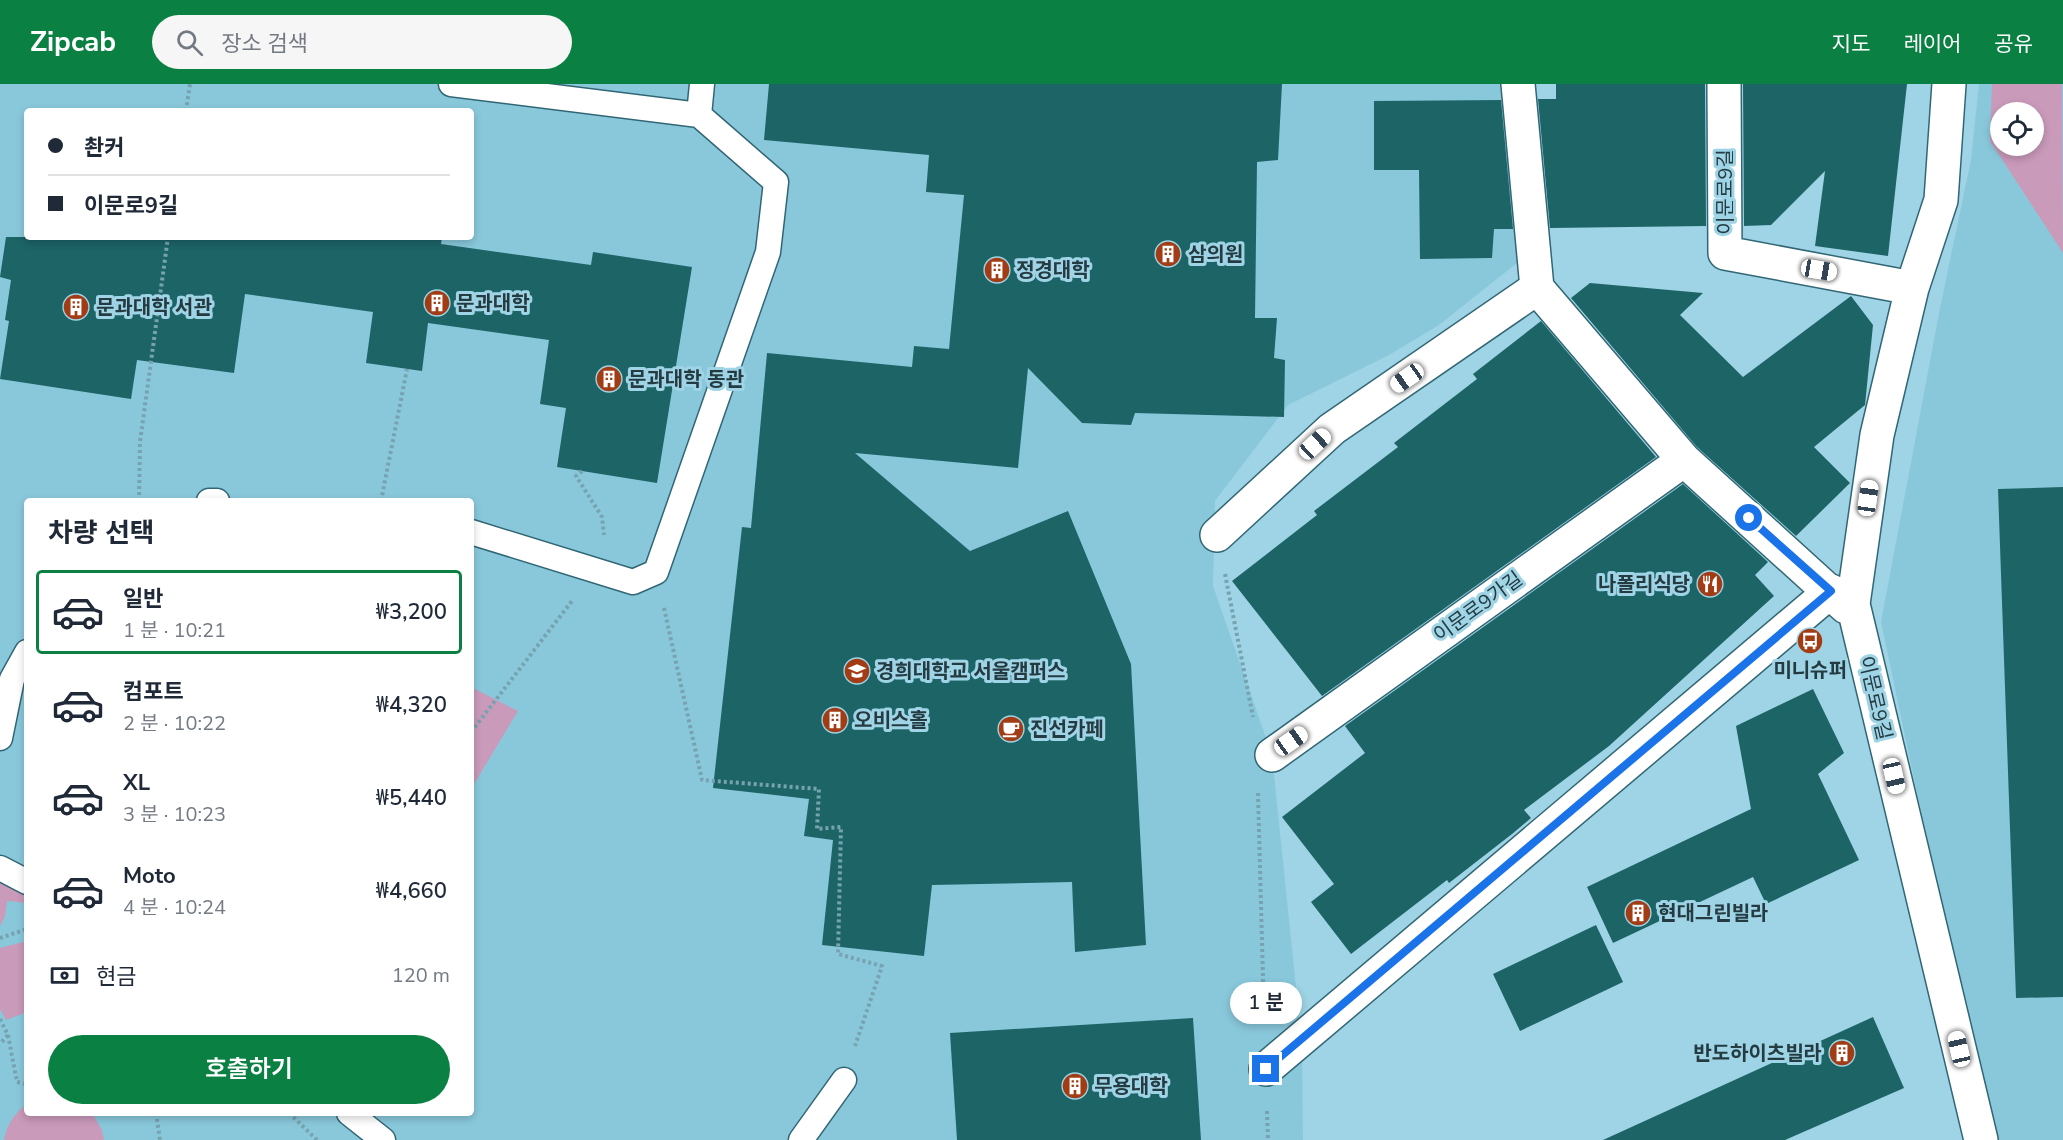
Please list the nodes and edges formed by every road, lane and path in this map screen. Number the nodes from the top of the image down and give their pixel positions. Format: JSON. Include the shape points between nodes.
{"nodes":[{"id":1,"x":190,"y":84,"type":"edge"},
{"id":2,"x":451,"y":84,"type":"edge"},
{"id":3,"x":702,"y":84,"type":"edge"},
{"id":4,"x":1518,"y":84,"type":"edge"},
{"id":5,"x":1724,"y":84,"type":"edge"},
{"id":6,"x":1949,"y":84,"type":"edge"},
{"id":7,"x":186,"y":108,"type":"edge"},
{"id":8,"x":699,"y":115,"type":"junction"},
{"id":9,"x":168,"y":240,"type":"edge"},
{"id":10,"x":1538,"y":288,"type":"junction"},
{"id":11,"x":1912,"y":288,"type":"junction"},
{"id":12,"x":407,"y":369,"type":"dead end"},
{"id":13,"x":1684,"y":460,"type":"junction"},
{"id":14,"x":582,"y":471,"type":"dead end"},
{"id":15,"x":138,"y":498,"type":"edge"},
{"id":16,"x":382,"y":498,"type":"edge"},
{"id":17,"x":602,"y":517,"type":"dead end"},
{"id":18,"x":474,"y":533,"type":"edge"},
{"id":19,"x":1216,"y":535,"type":"joint"},
{"id":20,"x":595,"y":571,"type":"junction"},
{"id":21,"x":656,"y":572,"type":"junction"},
{"id":22,"x":1831,"y":591,"type":"junction"},
{"id":23,"x":1856,"y":617,"type":"junction"},
{"id":24,"x":24,"y":657,"type":"edge"},
{"id":25,"x":1254,"y":722,"type":"dead end"},
{"id":26,"x":474,"y":728,"type":"edge"},
{"id":27,"x":0,"y":738,"type":"edge"},
{"id":28,"x":1272,"y":755,"type":"dead end"},
{"id":29,"x":1258,"y":791,"type":"dead end"},
{"id":30,"x":0,"y":868,"type":"edge"},
{"id":31,"x":24,"y":880,"type":"edge"},
{"id":32,"x":24,"y":930,"type":"edge"},
{"id":33,"x":0,"y":938,"type":"edge"},
{"id":34,"x":0,"y":1019,"type":"edge"},
{"id":35,"x":8,"y":1035,"type":"junction"},
{"id":36,"x":0,"y":1044,"type":"edge"},
{"id":37,"x":1266,"y":1069,"type":"junction"},
{"id":38,"x":844,"y":1080,"type":"joint"},
{"id":39,"x":24,"y":1083,"type":"edge"},
{"id":40,"x":156,"y":1116,"type":"edge"},
{"id":41,"x":292,"y":1116,"type":"edge"},
{"id":42,"x":353,"y":1116,"type":"edge"},
{"id":43,"x":160,"y":1140,"type":"edge"},
{"id":44,"x":317,"y":1140,"type":"edge"},
{"id":45,"x":383,"y":1140,"type":"edge"},
{"id":46,"x":801,"y":1140,"type":"edge"},
{"id":47,"x":1268,"y":1140,"type":"edge"},
{"id":48,"x":1981,"y":1140,"type":"edge"}],
"edges":[{"from":1,"to":7,"type":"path"},
{"from":2,"to":8,"type":"lane"},
{"from":3,"to":8,"type":"lane"},
{"from":4,"to":10,"type":"street"},
{"from":5,"to":11,"type":"street","name":"이문로9길","via":[[1725,253]]},
{"from":6,"to":11,"type":"street","name":"이문로9길","via":[[1941,200]]},
{"from":8,"to":21,"type":"lane","via":[[776,182],[768,252]]},
{"from":9,"to":15,"type":"path","via":[[140,442]]},
{"from":10,"to":13,"type":"street"},
{"from":10,"to":19,"type":"street","via":[[1332,429]]},
{"from":11,"to":23,"type":"street","name":"이문로9길","via":[[1876,435],[1853,604]]},
{"from":12,"to":16,"type":"path"},
{"from":13,"to":22,"type":"street"},
{"from":13,"to":28,"type":"street","name":"이문로9가길"},
{"from":14,"to":17,"type":"path","via":[[576,476]]},
{"from":18,"to":20,"type":"lane"},
{"from":19,"to":25,"type":"path"},
{"from":20,"to":21,"type":"lane","via":[[633,582]]},
{"from":20,"to":26,"type":"path"},
{"from":21,"to":38,"type":"path","via":[[702,780],[819,789],[818,829],[841,827],[838,954],[882,966]]},
{"from":22,"to":23,"type":"street"},
{"from":22,"to":37,"type":"street"},
{"from":23,"to":48,"type":"street","name":"이문로9길"},
{"from":24,"to":27,"type":"lane","via":[[12,679]]},
{"from":29,"to":37,"type":"path"},
{"from":30,"to":31,"type":"lane"},
{"from":32,"to":33,"type":"path"},
{"from":34,"to":35,"type":"path"},
{"from":35,"to":36,"type":"path"},
{"from":35,"to":39,"type":"path","via":[[17,1082]]},
{"from":37,"to":47,"type":"path"},
{"from":38,"to":46,"type":"lane"},
{"from":40,"to":43,"type":"path"},
{"from":41,"to":44,"type":"path"},
{"from":42,"to":45,"type":"lane"}]}
